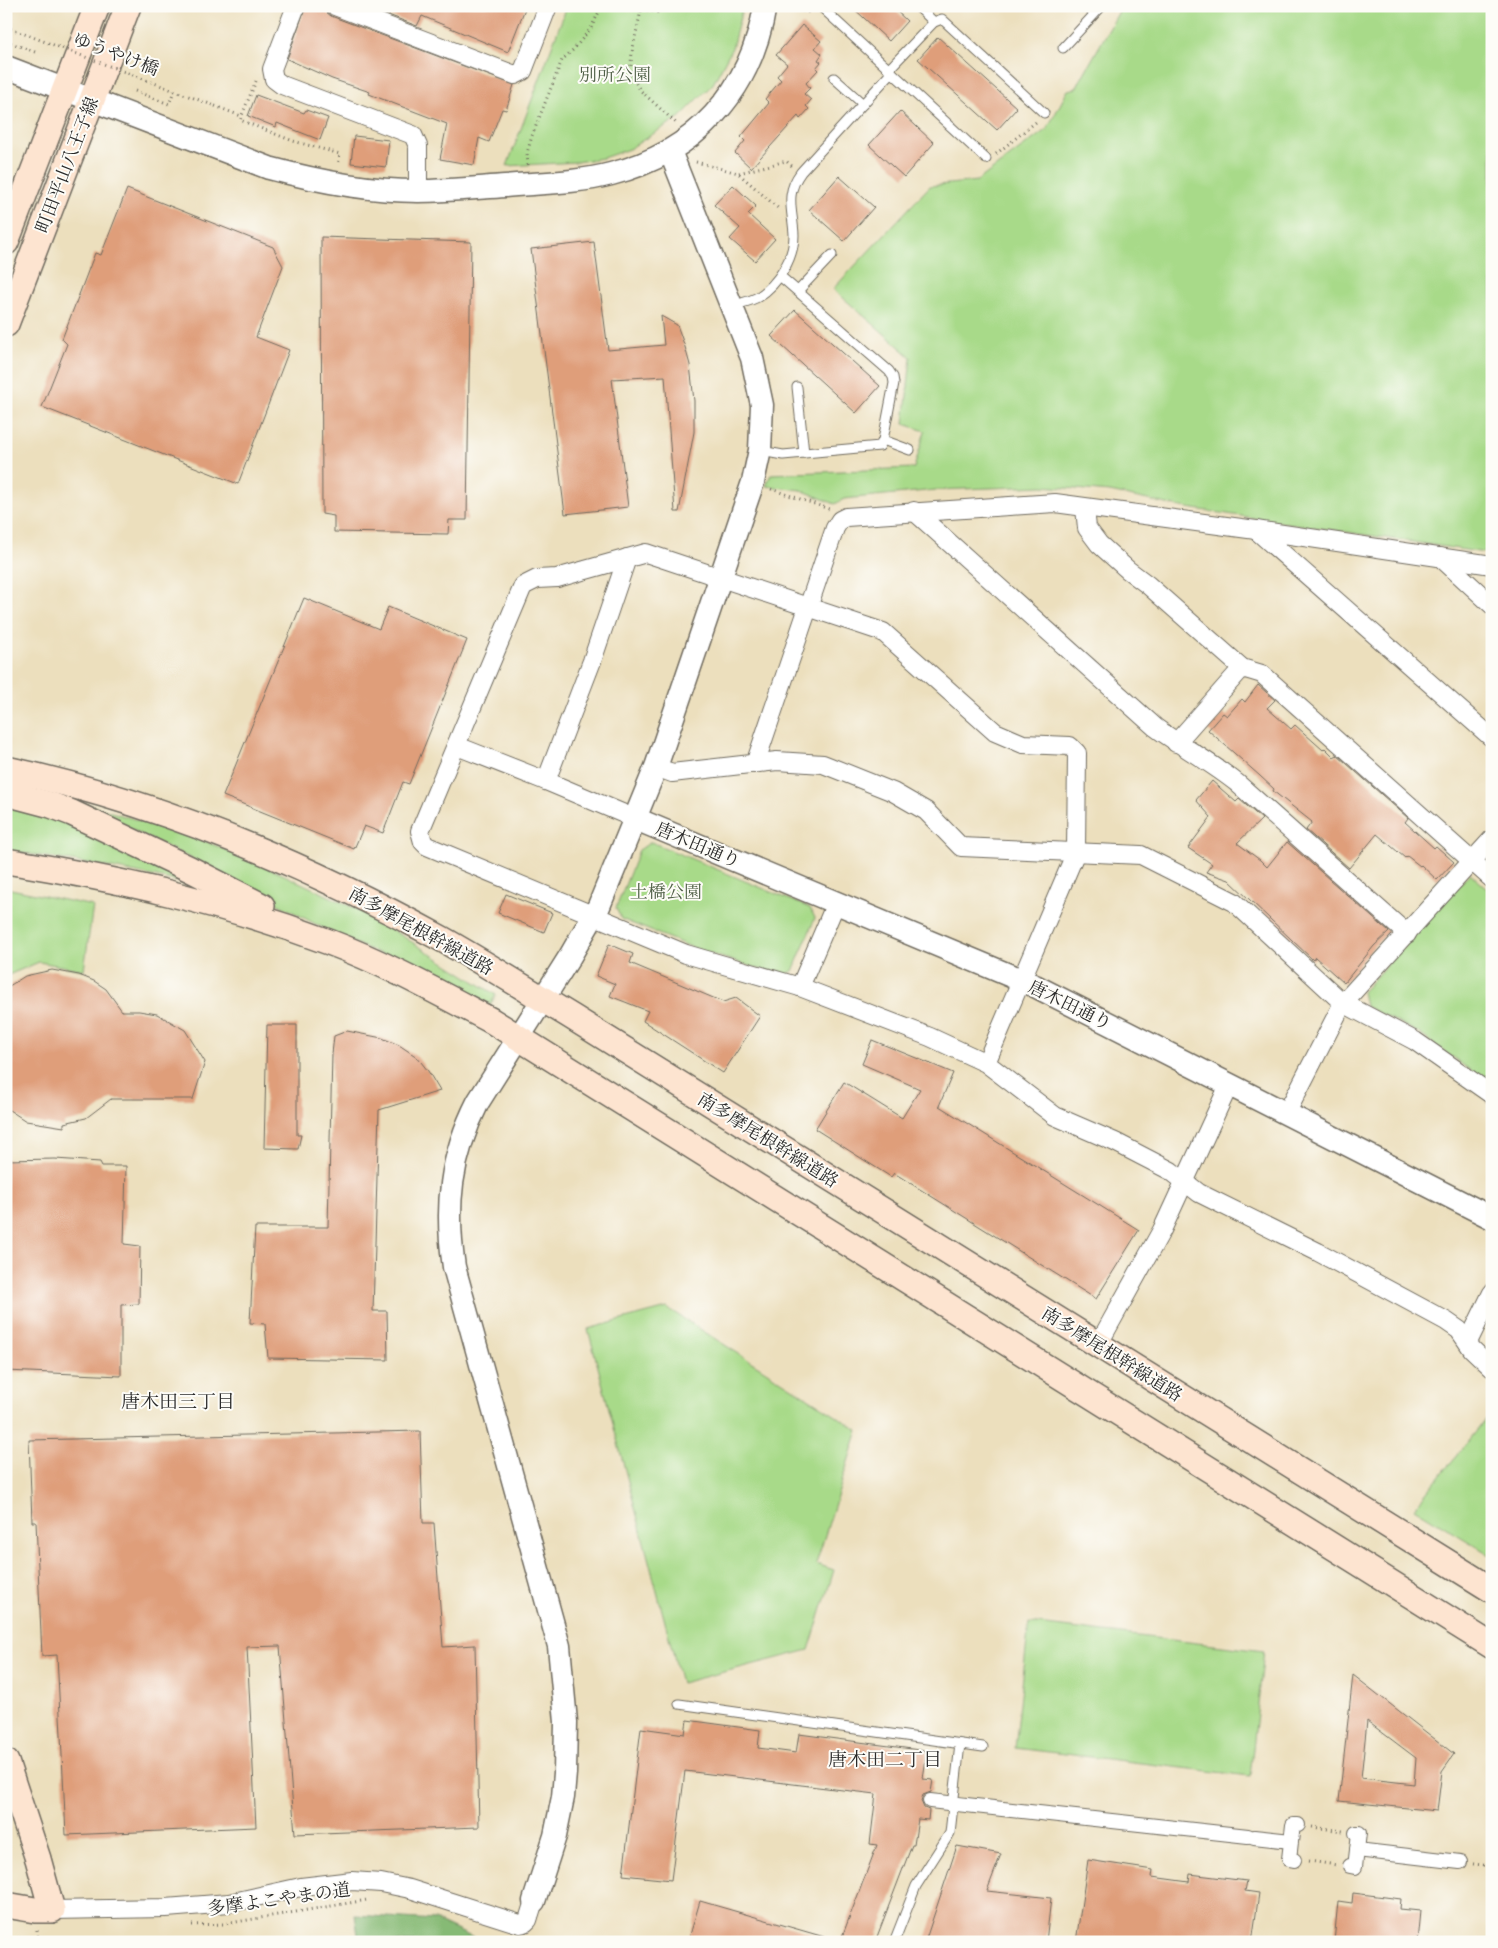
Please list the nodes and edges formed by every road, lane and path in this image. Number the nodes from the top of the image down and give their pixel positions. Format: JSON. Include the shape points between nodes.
{"nodes":[{"id":1,"x":97,"y":6,"type":"edge"},
{"id":2,"x":128,"y":6,"type":"edge"},
{"id":3,"x":296,"y":6,"type":"edge"},
{"id":4,"x":335,"y":6,"type":"edge"},
{"id":5,"x":548,"y":6,"type":"edge"},
{"id":6,"x":602,"y":6,"type":"edge"},
{"id":7,"x":662,"y":6,"type":"edge"},
{"id":8,"x":765,"y":6,"type":"edge"},
{"id":9,"x":820,"y":6,"type":"edge"},
{"id":10,"x":917,"y":6,"type":"edge"},
{"id":11,"x":1102,"y":6,"type":"edge"},
{"id":12,"x":779,"y":7,"type":"edge"},
{"id":13,"x":642,"y":8,"type":"edge"},
{"id":14,"x":816,"y":19,"type":"dead end"},
{"id":15,"x":934,"y":22,"type":"junction"},
{"id":16,"x":6,"y":27,"type":"edge"},
{"id":17,"x":6,"y":41,"type":"edge"},
{"id":18,"x":1063,"y":48,"type":"dead end"},
{"id":19,"x":35,"y":52,"type":"dead end"},
{"id":20,"x":6,"y":67,"type":"edge"},
{"id":21,"x":890,"y":71,"type":"junction"},
{"id":22,"x":834,"y":78,"type":"dead end"},
{"id":23,"x":256,"y":81,"type":"dead end"},
{"id":24,"x":64,"y":90,"type":"junction"},
{"id":25,"x":135,"y":91,"type":"dead end"},
{"id":26,"x":174,"y":91,"type":"junction"},
{"id":27,"x":93,"y":100,"type":"junction"},
{"id":28,"x":864,"y":104,"type":"junction"},
{"id":29,"x":1044,"y":113,"type":"joint"},
{"id":30,"x":241,"y":116,"type":"junction"},
{"id":31,"x":680,"y":127,"type":"dead end"},
{"id":32,"x":670,"y":151,"type":"junction"},
{"id":33,"x":986,"y":159,"type":"joint"},
{"id":34,"x":704,"y":164,"type":"dead end"},
{"id":35,"x":338,"y":167,"type":"dead end"},
{"id":36,"x":792,"y":167,"type":"dead end"},
{"id":37,"x":528,"y":168,"type":"dead end"},
{"id":38,"x":738,"y":173,"type":"junction"},
{"id":39,"x":418,"y":191,"type":"junction"},
{"id":40,"x":779,"y":210,"type":"dead end"},
{"id":41,"x":6,"y":242,"type":"edge"},
{"id":42,"x":832,"y":255,"type":"dead end"},
{"id":43,"x":780,"y":276,"type":"junction"},
{"id":44,"x":798,"y":291,"type":"junction"},
{"id":45,"x":732,"y":306,"type":"junction"},
{"id":46,"x":6,"y":324,"type":"edge"},
{"id":47,"x":797,"y":387,"type":"dead end"},
{"id":48,"x":883,"y":440,"type":"junction"},
{"id":49,"x":760,"y":450,"type":"junction"},
{"id":50,"x":910,"y":450,"type":"dead end"},
{"id":51,"x":804,"y":453,"type":"junction"},
{"id":52,"x":763,"y":486,"type":"dead end"},
{"id":53,"x":1085,"y":508,"type":"junction"},
{"id":54,"x":914,"y":511,"type":"junction"},
{"id":55,"x":840,"y":520,"type":"junction"},
{"id":56,"x":1256,"y":530,"type":"junction"},
{"id":57,"x":1440,"y":557,"type":"junction"},
{"id":58,"x":627,"y":558,"type":"junction"},
{"id":59,"x":1492,"y":565,"type":"edge"},
{"id":60,"x":720,"y":578,"type":"junction"},
{"id":61,"x":1492,"y":605,"type":"edge"},
{"id":62,"x":807,"y":607,"type":"junction"},
{"id":63,"x":1242,"y":668,"type":"junction"},
{"id":64,"x":1492,"y":738,"type":"edge"},
{"id":65,"x":1176,"y":742,"type":"junction"},
{"id":66,"x":457,"y":746,"type":"junction"},
{"id":67,"x":755,"y":764,"type":"junction"},
{"id":68,"x":656,"y":767,"type":"junction"},
{"id":69,"x":6,"y":769,"type":"edge"},
{"id":70,"x":546,"y":781,"type":"junction"},
{"id":71,"x":6,"y":793,"type":"edge"},
{"id":72,"x":636,"y":819,"type":"junction"},
{"id":73,"x":1492,"y":839,"type":"edge"},
{"id":74,"x":1076,"y":852,"type":"junction"},
{"id":75,"x":6,"y":862,"type":"edge"},
{"id":76,"x":1472,"y":862,"type":"junction"},
{"id":77,"x":1492,"y":879,"type":"edge"},
{"id":78,"x":836,"y":904,"type":"junction"},
{"id":79,"x":594,"y":916,"type":"junction"},
{"id":80,"x":1406,"y":934,"type":"junction"},
{"id":81,"x":330,"y":942,"type":"junction"},
{"id":82,"x":1020,"y":980,"type":"junction"},
{"id":83,"x":800,"y":987,"type":"junction"},
{"id":84,"x":542,"y":999,"type":"junction"},
{"id":85,"x":1344,"y":1004,"type":"junction"},
{"id":86,"x":519,"y":1037,"type":"junction"},
{"id":87,"x":986,"y":1063,"type":"junction"},
{"id":88,"x":1229,"y":1085,"type":"junction"},
{"id":89,"x":1492,"y":1095,"type":"edge"},
{"id":90,"x":1286,"y":1114,"type":"junction"},
{"id":91,"x":1183,"y":1182,"type":"junction"},
{"id":92,"x":1492,"y":1218,"type":"edge"},
{"id":93,"x":1492,"y":1293,"type":"edge"},
{"id":94,"x":1468,"y":1342,"type":"junction"},
{"id":95,"x":1098,"y":1345,"type":"junction"},
{"id":96,"x":1492,"y":1368,"type":"edge"},
{"id":97,"x":1492,"y":1590,"type":"edge"},
{"id":98,"x":1492,"y":1646,"type":"edge"},
{"id":99,"x":679,"y":1704,"type":"dead end"},
{"id":100,"x":960,"y":1744,"type":"junction"},
{"id":101,"x":983,"y":1747,"type":"dead end"},
{"id":102,"x":6,"y":1762,"type":"edge"},
{"id":103,"x":930,"y":1801,"type":"dead end"},
{"id":104,"x":954,"y":1803,"type":"junction"},
{"id":105,"x":1298,"y":1825,"type":"joint"},
{"id":106,"x":1356,"y":1833,"type":"joint"},
{"id":107,"x":1290,"y":1841,"type":"junction"},
{"id":108,"x":1357,"y":1850,"type":"junction"},
{"id":109,"x":1294,"y":1860,"type":"joint"},
{"id":110,"x":1460,"y":1862,"type":"dead end"},
{"id":111,"x":1350,"y":1866,"type":"joint"},
{"id":112,"x":369,"y":1900,"type":"dead end"},
{"id":113,"x":534,"y":1901,"type":"joint"},
{"id":114,"x":6,"y":1905,"type":"edge"},
{"id":115,"x":44,"y":1918,"type":"junction"},
{"id":116,"x":186,"y":1925,"type":"dead end"},
{"id":117,"x":38,"y":1942,"type":"edge"},
{"id":118,"x":894,"y":1942,"type":"edge"}],
"edges":[{"from":1,"to":24,"type":"main road","name":"町田平山八王子線"},
{"from":2,"to":27,"type":"main road","name":"町田平山八王子線"},
{"from":3,"to":39,"type":"street","via":[[272,69],[274,79],[282,85],[413,135],[418,146]]},
{"from":4,"to":5,"type":"street","via":[[515,75],[523,71]]},
{"from":6,"to":37,"type":"path","via":[[591,28],[562,60],[532,136],[527,153]]},
{"from":7,"to":13,"type":"path","via":[[657,12]]},
{"from":8,"to":32,"type":"street","via":[[753,54],[732,93],[698,132]]},
{"from":9,"to":21,"type":"lane"},
{"from":10,"to":15,"type":"lane"},
{"from":11,"to":18,"type":"lane"},
{"from":12,"to":14,"type":"path","via":[[807,11]]},
{"from":13,"to":31,"type":"path","via":[[630,74],[641,91]]},
{"from":15,"to":21,"type":"lane"},
{"from":15,"to":29,"type":"lane","via":[[942,19]]},
{"from":16,"to":26,"type":"path","name":"ゆうやけ橋","bridge":true},
{"from":17,"to":19,"type":"path"},
{"from":20,"to":24,"type":"street"},
{"from":21,"to":28,"type":"lane"},
{"from":21,"to":33,"type":"lane"},
{"from":22,"to":28,"type":"lane"},
{"from":23,"to":30,"type":"path"},
{"from":24,"to":27,"type":"street"},
{"from":24,"to":41,"type":"main road","name":"町田平山八王子線"},
{"from":25,"to":26,"type":"path","via":[[170,104]]},
{"from":26,"to":30,"type":"path","name":"ゆうやけ橋","bridge":true},
{"from":27,"to":39,"type":"street","via":[[268,168],[348,186]]},
{"from":27,"to":46,"type":"main road","name":"町田平山八王子線"},
{"from":28,"to":43,"type":"lane","via":[[794,181],[790,207],[793,244]]},
{"from":29,"to":33,"type":"path","via":[[988,161]]},
{"from":30,"to":35,"type":"path","name":"ゆうやけ橋","via":[[240,120],[293,141],[340,154]]},
{"from":32,"to":39,"type":"street","via":[[632,168],[579,180]]},
{"from":32,"to":45,"type":"street"},
{"from":34,"to":38,"type":"path"},
{"from":36,"to":38,"type":"path","via":[[786,161]]},
{"from":38,"to":40,"type":"path"},
{"from":42,"to":44,"type":"lane"},
{"from":43,"to":44,"type":"lane"},
{"from":43,"to":45,"type":"lane","via":[[759,296]]},
{"from":44,"to":48,"type":"lane","via":[[893,377]]},
{"from":45,"to":49,"type":"street","via":[[752,358],[761,394]]},
{"from":47,"to":51,"type":"lane"},
{"from":48,"to":50,"type":"lane"},
{"from":48,"to":51,"type":"lane","via":[[880,446]]},
{"from":49,"to":51,"type":"lane","via":[[783,455]]},
{"from":49,"to":60,"type":"street","via":[[753,482]]},
{"from":52,"to":55,"type":"path","via":[[830,510]]},
{"from":53,"to":54,"type":"street","via":[[1055,503]]},
{"from":53,"to":56,"type":"street"},
{"from":53,"to":63,"type":"street","via":[[1087,528],[1104,549]]},
{"from":54,"to":55,"type":"street"},
{"from":54,"to":65,"type":"street","via":[[1155,727]]},
{"from":55,"to":62,"type":"street"},
{"from":56,"to":57,"type":"street"},
{"from":56,"to":64,"type":"street"},
{"from":57,"to":59,"type":"street"},
{"from":57,"to":61,"type":"street"},
{"from":58,"to":60,"type":"street","via":[[646,553]]},
{"from":58,"to":66,"type":"street","via":[[557,578],[537,579],[523,586]]},
{"from":58,"to":70,"type":"street"},
{"from":60,"to":62,"type":"street"},
{"from":60,"to":68,"type":"street"},
{"from":62,"to":67,"type":"street"},
{"from":62,"to":74,"type":"street","via":[[883,632],[995,732],[1023,744],[1070,746],[1077,753]]},
{"from":63,"to":65,"type":"street"},
{"from":63,"to":76,"type":"street","via":[[1262,674]]},
{"from":65,"to":80,"type":"street","via":[[1223,771]]},
{"from":66,"to":70,"type":"street"},
{"from":66,"to":79,"type":"street","via":[[420,831],[423,842]]},
{"from":67,"to":68,"type":"street","via":[[672,773]]},
{"from":67,"to":74,"type":"street","via":[[777,761],[822,764],[894,792],[926,811],[961,847]]},
{"from":68,"to":72,"type":"street"},
{"from":69,"to":84,"type":"main road","name":"南多摩尾根幹線道路","via":[[124,801],[312,873],[444,940]]},
{"from":70,"to":72,"type":"street"},
{"from":71,"to":81,"type":"main road","via":[[72,813],[190,869]]},
{"from":72,"to":78,"type":"street","name":"唐木田通り"},
{"from":72,"to":79,"type":"street"},
{"from":73,"to":76,"type":"street"},
{"from":74,"to":82,"type":"street"},
{"from":74,"to":85,"type":"street","via":[[1141,855],[1234,902]]},
{"from":75,"to":81,"type":"main road","via":[[170,892],[265,919]]},
{"from":76,"to":77,"type":"street"},
{"from":76,"to":80,"type":"street"},
{"from":78,"to":82,"type":"street","name":"唐木田通り"},
{"from":78,"to":83,"type":"street"},
{"from":79,"to":83,"type":"street","via":[[686,954]]},
{"from":79,"to":84,"type":"street"},
{"from":80,"to":85,"type":"street"},
{"from":81,"to":86,"type":"main road","via":[[438,993]]},
{"from":82,"to":87,"type":"street"},
{"from":82,"to":88,"type":"street","name":"唐木田通り"},
{"from":83,"to":87,"type":"street","via":[[930,1037]]},
{"from":84,"to":86,"type":"street"},
{"from":84,"to":95,"type":"main road","name":"南多摩尾根幹線道路"},
{"from":85,"to":89,"type":"street","via":[[1415,1041]]},
{"from":85,"to":90,"type":"street"},
{"from":86,"to":98,"type":"main road"},
{"from":86,"to":113,"type":"street","via":[[468,1121],[453,1174],[449,1234],[456,1275],[559,1646],[566,1722],[564,1781],[554,1836]]},
{"from":87,"to":91,"type":"street","via":[[1055,1116],[1115,1142],[1171,1172]]},
{"from":88,"to":90,"type":"street","name":"唐木田通り"},
{"from":88,"to":91,"type":"street"},
{"from":90,"to":92,"type":"street","name":"唐木田通り"},
{"from":91,"to":94,"type":"street","via":[[1446,1321]]},
{"from":91,"to":95,"type":"street","via":[[1162,1230]]},
{"from":93,"to":94,"type":"street"},
{"from":94,"to":96,"type":"street"},
{"from":95,"to":97,"type":"main road","name":"南多摩尾根幹線道路"},
{"from":99,"to":100,"type":"lane"},
{"from":100,"to":101,"type":"lane"},
{"from":100,"to":104,"type":"lane"},
{"from":102,"to":115,"type":"main road","via":[[38,1859]]},
{"from":103,"to":104,"type":"street"},
{"from":104,"to":107,"type":"street"},
{"from":104,"to":118,"type":"lane","via":[[950,1833],[916,1886]]},
{"from":105,"to":106,"type":"path"},
{"from":105,"to":107,"type":"street","via":[[1292,1825]]},
{"from":106,"to":108,"type":"street","via":[[1359,1833]]},
{"from":107,"to":109,"type":"street","via":[[1289,1859]]},
{"from":108,"to":110,"type":"street"},
{"from":108,"to":111,"type":"street","via":[[1355,1867]]},
{"from":109,"to":111,"type":"path"},
{"from":112,"to":116,"type":"path","name":"多摩よこやまの道","via":[[224,1924]]},
{"from":113,"to":115,"type":"street","via":[[528,1920],[520,1924],[410,1889],[352,1882],[301,1888],[229,1903]]},
{"from":114,"to":115,"type":"main road","via":[[35,1910]]},
{"from":115,"to":117,"type":"path"}]}
